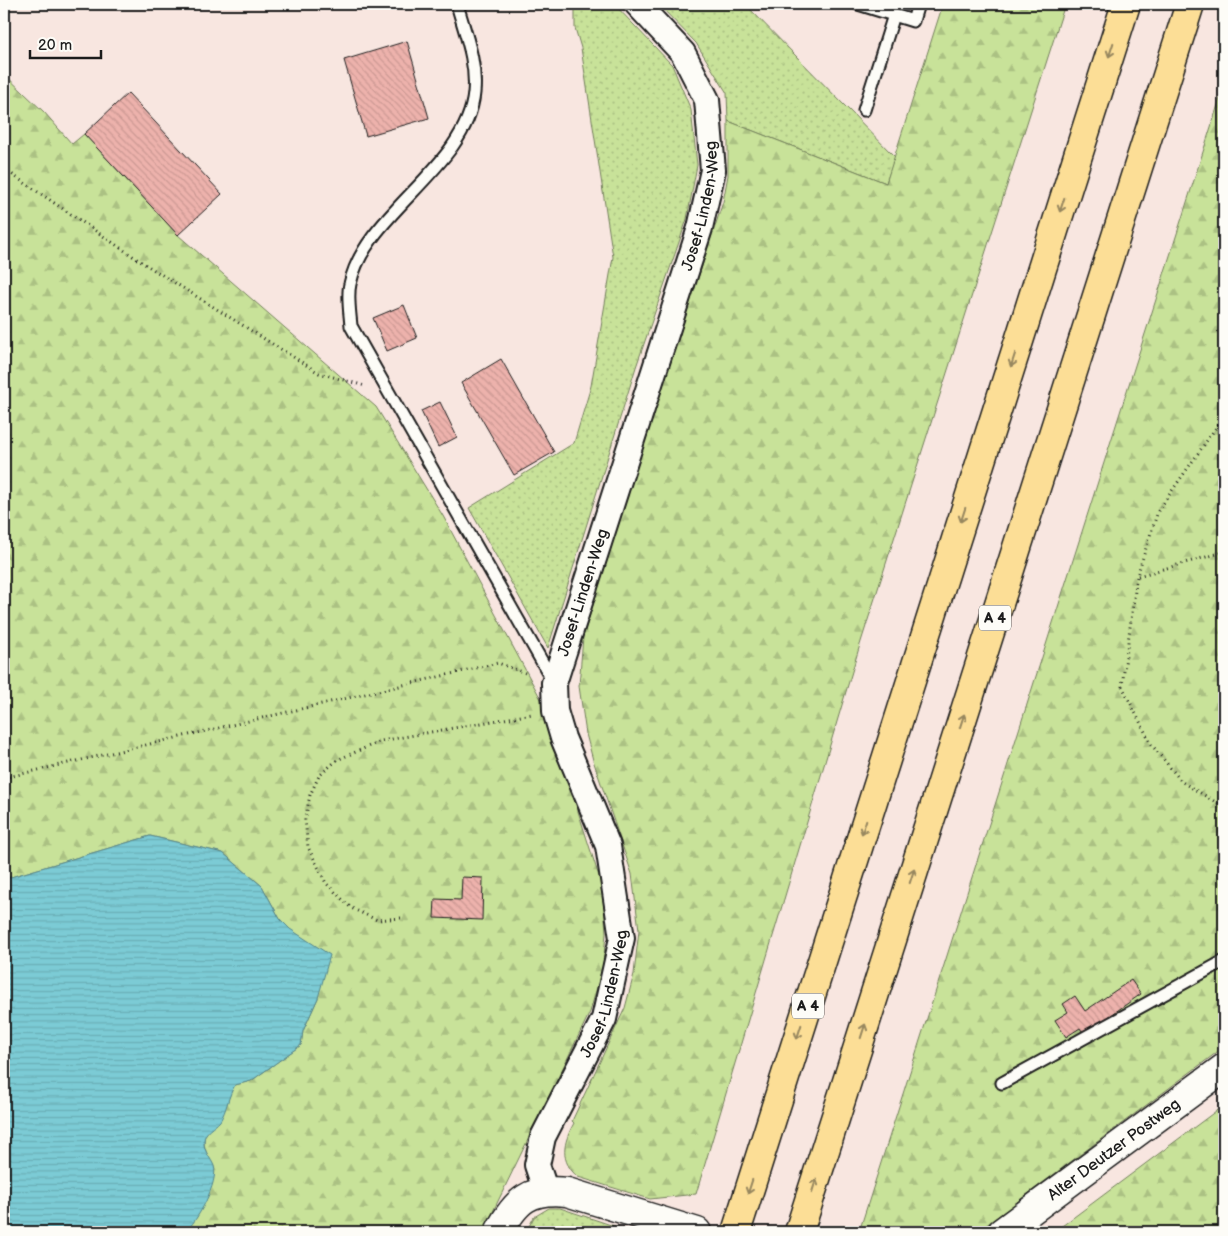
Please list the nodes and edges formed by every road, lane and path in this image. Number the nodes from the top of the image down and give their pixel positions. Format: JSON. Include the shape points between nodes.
{"nodes":[{"id":1,"x":457,"y":4,"type":"edge"},
{"id":2,"x":637,"y":4,"type":"edge"},
{"id":3,"x":858,"y":4,"type":"edge"},
{"id":4,"x":918,"y":4,"type":"edge"},
{"id":5,"x":1126,"y":4,"type":"edge"},
{"id":6,"x":1190,"y":4,"type":"edge"},
{"id":7,"x":894,"y":15,"type":"junction"},
{"id":8,"x":864,"y":110,"type":"dead end"},
{"id":9,"x":4,"y":169,"type":"edge"},
{"id":10,"x":389,"y":394,"type":"junction"},
{"id":11,"x":1224,"y":416,"type":"edge"},
{"id":12,"x":1224,"y":552,"type":"edge"},
{"id":13,"x":1137,"y":576,"type":"junction"},
{"id":14,"x":554,"y":683,"type":"junction"},
{"id":15,"x":555,"y":711,"type":"junction"},
{"id":16,"x":4,"y":778,"type":"edge"},
{"id":17,"x":1224,"y":807,"type":"edge"},
{"id":18,"x":401,"y":918,"type":"dead end"},
{"id":19,"x":1224,"y":961,"type":"edge"},
{"id":20,"x":1224,"y":1068,"type":"edge"},
{"id":21,"x":1002,"y":1083,"type":"dead end"},
{"id":22,"x":545,"y":1189,"type":"junction"},
{"id":23,"x":499,"y":1232,"type":"edge"},
{"id":24,"x":697,"y":1232,"type":"edge"},
{"id":25,"x":736,"y":1232,"type":"edge"},
{"id":26,"x":799,"y":1232,"type":"edge"},
{"id":27,"x":1002,"y":1232,"type":"edge"}],
"edges":[{"from":1,"to":10,"type":"lane","via":[[474,67],[474,94],[465,124],[445,154],[368,240],[350,284],[351,326]]},
{"from":2,"to":14,"type":"street","name":"Josef-Linden-Weg","via":[[683,52],[707,100],[713,170],[700,228]]},
{"from":3,"to":7,"type":"lane"},
{"from":4,"to":7,"type":"lane","via":[[913,21]]},
{"from":5,"to":25,"type":"highway","number":"A 4","one_way":true},
{"from":26,"to":6,"type":"highway","number":"A 4","one_way":true},
{"from":7,"to":8,"type":"lane"},
{"from":9,"to":10,"type":"path","via":[[143,263],[319,373]]},
{"from":10,"to":14,"type":"lane"},
{"from":11,"to":13,"type":"path","via":[[1158,511]]},
{"from":12,"to":13,"type":"path"},
{"from":13,"to":17,"type":"path","via":[[1122,686],[1151,744],[1182,782]]},
{"from":14,"to":15,"type":"street","name":"Josef-Linden-Weg"},
{"from":14,"to":16,"type":"path","via":[[498,663]]},
{"from":15,"to":18,"type":"path","via":[[381,741],[337,760],[319,776],[310,796],[305,820],[308,847],[326,883],[351,908],[377,920]]},
{"from":15,"to":22,"type":"street","name":"Josef-Linden-Weg","via":[[608,846],[622,938],[604,1019],[543,1137],[537,1165]]},
{"from":19,"to":21,"type":"lane"},
{"from":20,"to":27,"type":"street","name":"Alter Deutzer Postweg"},
{"from":22,"to":23,"type":"street","via":[[517,1203]]},
{"from":22,"to":24,"type":"street","via":[[567,1192]]}]}
